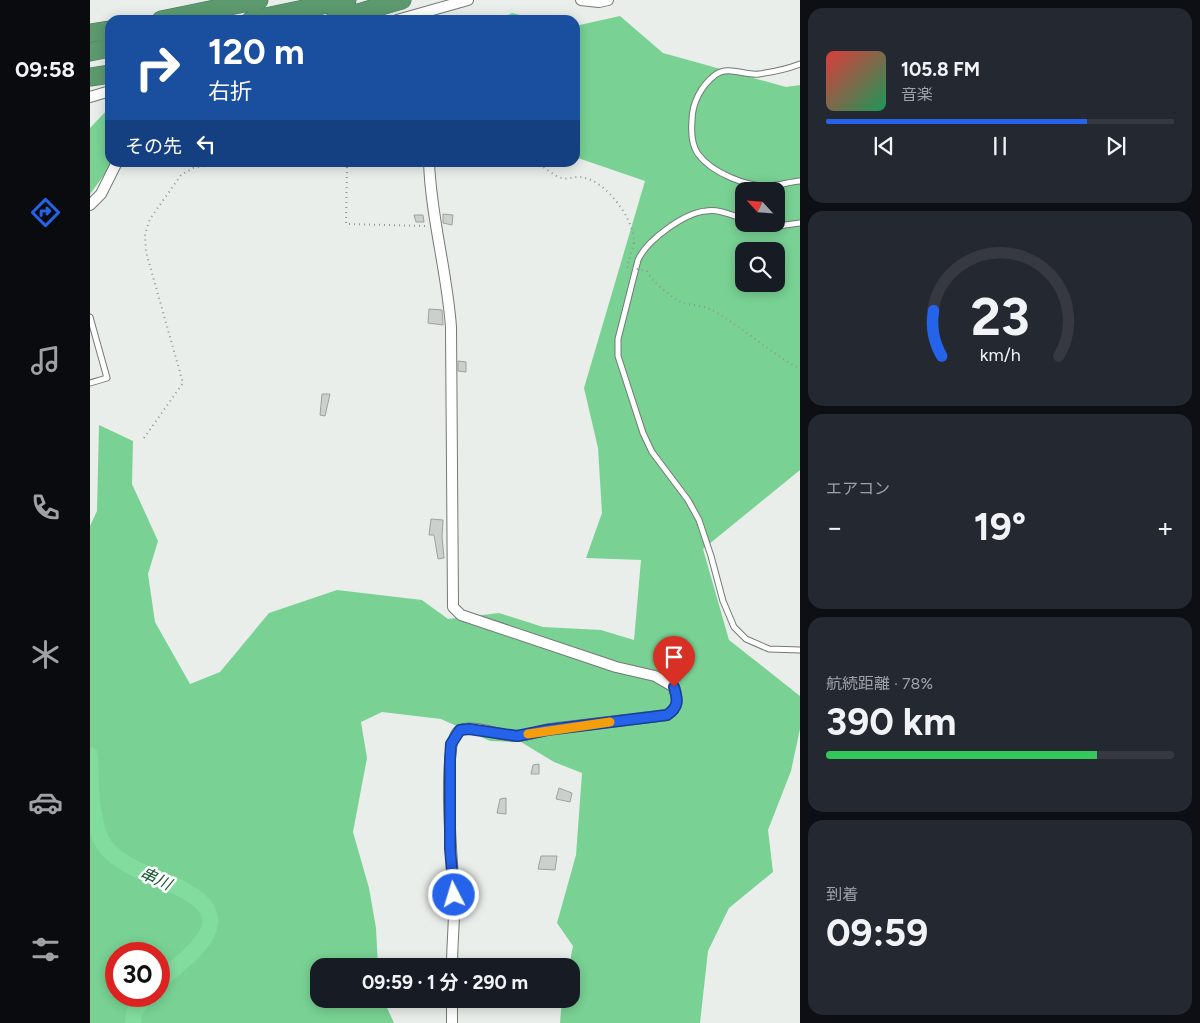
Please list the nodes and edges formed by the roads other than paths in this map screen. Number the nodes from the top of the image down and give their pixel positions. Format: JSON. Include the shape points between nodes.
{"nodes":[{"id":1,"x":259,"y":0,"type":"edge"},
{"id":2,"x":347,"y":0,"type":"edge"},
{"id":3,"x":402,"y":0,"type":"edge"},
{"id":4,"x":468,"y":0,"type":"edge"},
{"id":5,"x":582,"y":0,"type":"edge"},
{"id":6,"x":608,"y":0,"type":"edge"},
{"id":7,"x":186,"y":15,"type":"edge"},
{"id":8,"x":275,"y":15,"type":"edge"},
{"id":9,"x":350,"y":15,"type":"edge"},
{"id":10,"x":415,"y":15,"type":"edge"},
{"id":11,"x":105,"y":31,"type":"edge"},
{"id":12,"x":90,"y":33,"type":"edge"},
{"id":13,"x":105,"y":49,"type":"edge"},
{"id":14,"x":90,"y":52,"type":"edge"},
{"id":15,"x":800,"y":64,"type":"edge"},
{"id":16,"x":105,"y":75,"type":"edge"},
{"id":17,"x":90,"y":77,"type":"edge"},
{"id":18,"x":105,"y":92,"type":"edge"},
{"id":19,"x":90,"y":97,"type":"edge"},
{"id":20,"x":114,"y":167,"type":"edge"},
{"id":21,"x":430,"y":167,"type":"edge"},
{"id":22,"x":800,"y":181,"type":"edge"},
{"id":23,"x":90,"y":205,"type":"edge"},
{"id":24,"x":735,"y":216,"type":"edge"},
{"id":25,"x":800,"y":222,"type":"edge"},
{"id":26,"x":785,"y":225,"type":"edge"},
{"id":27,"x":90,"y":317,"type":"edge"},
{"id":28,"x":90,"y":383,"type":"edge"},
{"id":29,"x":800,"y":650,"type":"edge"},
{"id":30,"x":452,"y":958,"type":"edge"},
{"id":31,"x":452,"y":1008,"type":"edge"},
{"id":32,"x":452,"y":1023,"type":"edge"}],
"edges":[{"from":1,"to":7,"type":"highway"},
{"from":2,"to":8,"type":"highway"},
{"from":3,"to":9,"type":"highway"},
{"from":4,"to":10,"type":"street"},
{"from":5,"to":6,"type":"street"},
{"from":11,"to":12,"type":"highway"},
{"from":13,"to":14,"type":"highway"},
{"from":15,"to":22,"type":"lane","via":[[757,75],[737,70],[716,74],[701,88],[692,111],[691,135],[698,153],[708,164],[733,178],[769,186]]},
{"from":16,"to":17,"type":"highway"},
{"from":18,"to":19,"type":"street"},
{"from":20,"to":23,"type":"street"},
{"from":21,"to":30,"type":"street","via":[[451,327],[453,607],[462,615],[522,636],[616,667],[655,676],[674,687],[678,700],[675,710],[667,715],[517,736],[460,730],[451,744],[450,760]]},
{"from":24,"to":29,"type":"lane","via":[[705,210],[653,238],[642,250],[618,339],[618,356],[652,452],[699,520],[734,628],[746,639],[769,649]]},
{"from":25,"to":26,"type":"lane"},
{"from":27,"to":28,"type":"lane","via":[[107,378]]},
{"from":31,"to":32,"type":"street"}]}
